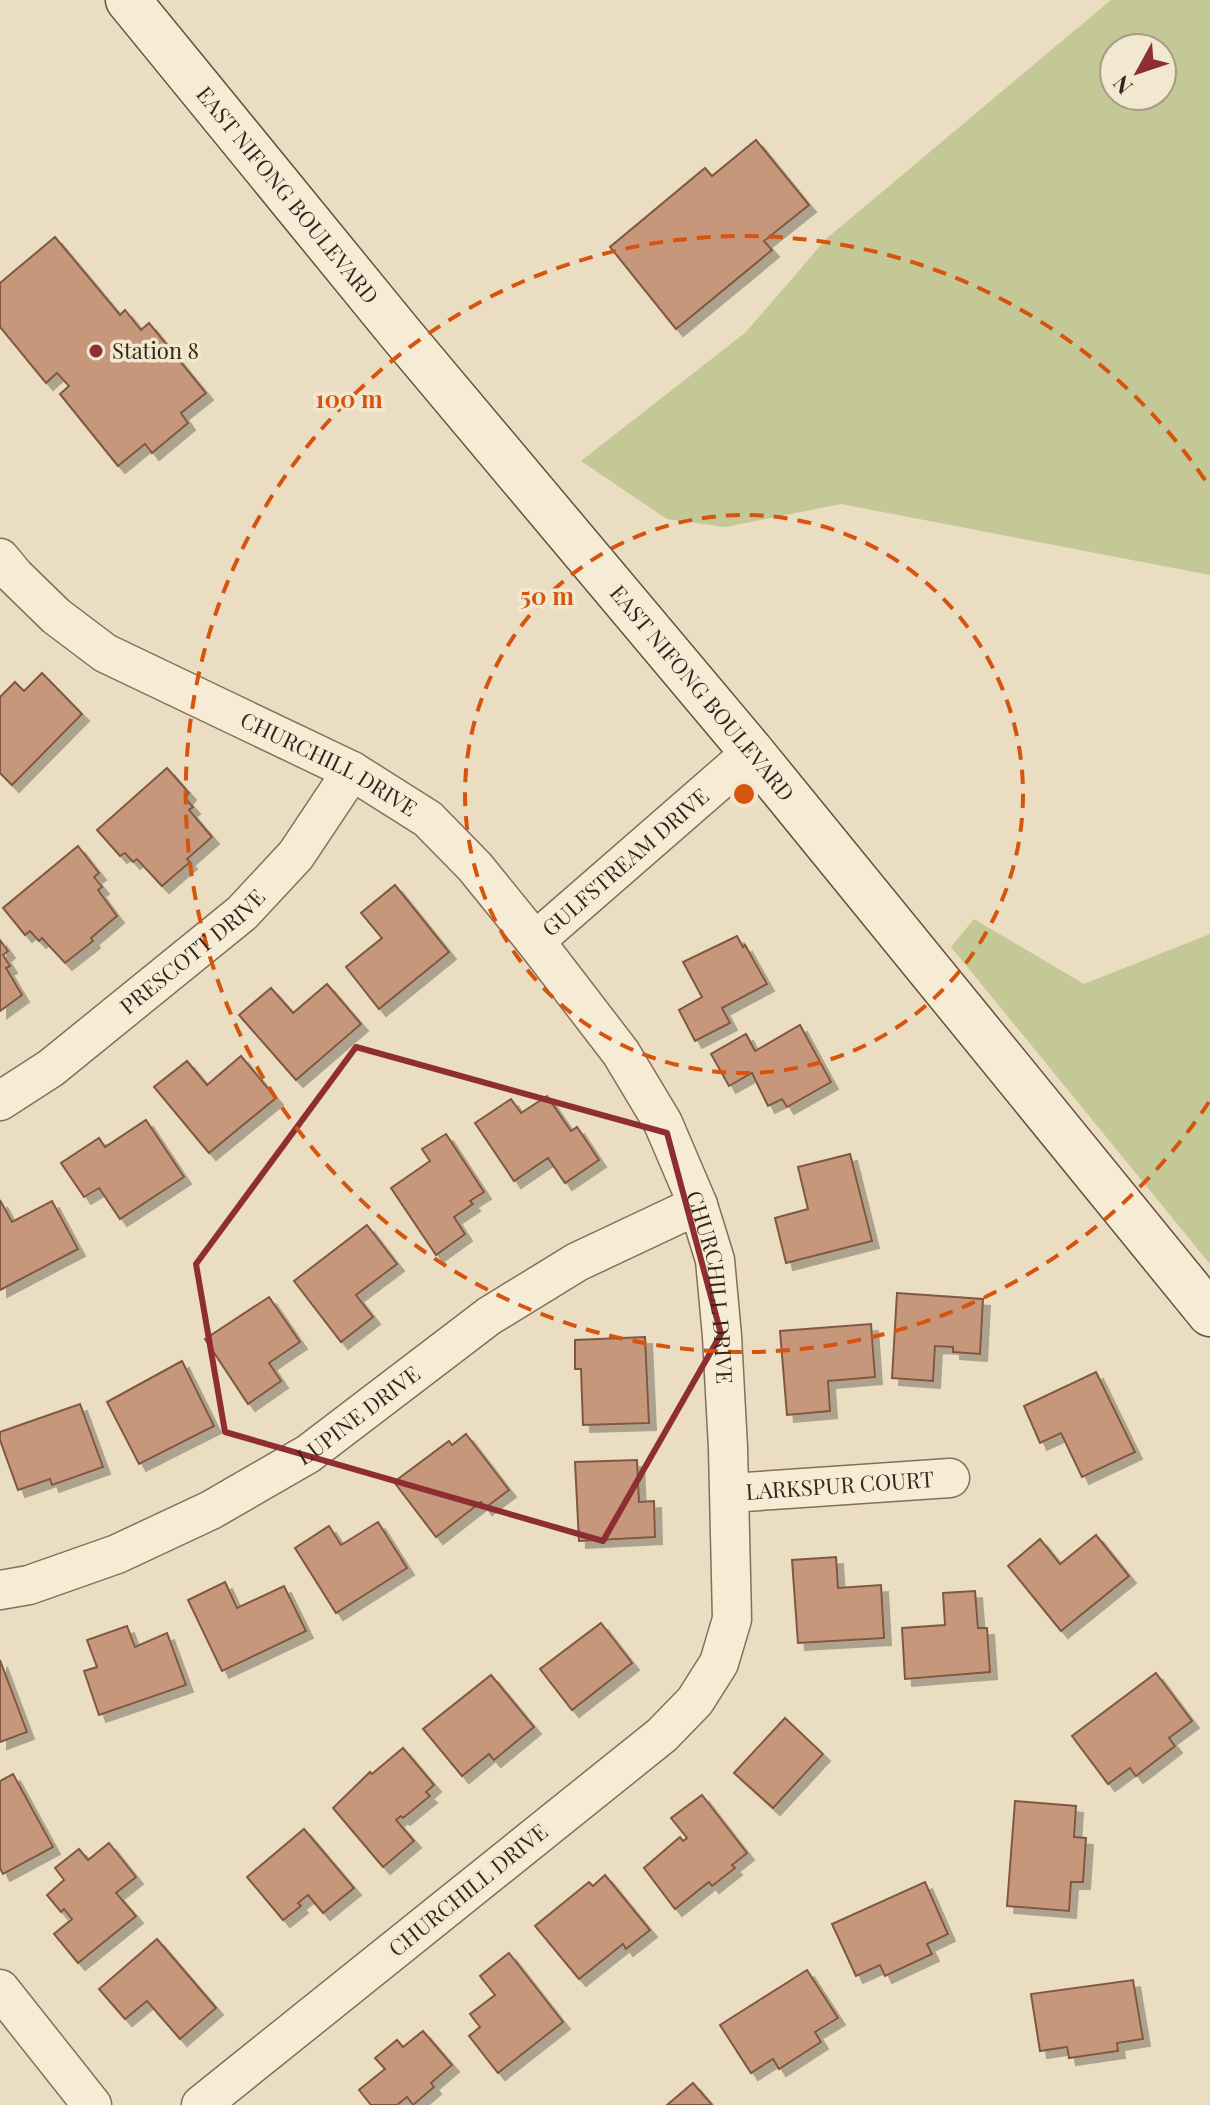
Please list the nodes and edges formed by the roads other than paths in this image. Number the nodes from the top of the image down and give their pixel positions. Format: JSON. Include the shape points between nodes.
{"nodes":[{"id":1,"x":128,"y":0,"type":"edge"},
{"id":2,"x":5,"y":575,"type":"edge"},
{"id":3,"x":752,"y":752,"type":"junction"},
{"id":4,"x":352,"y":771,"type":"junction"},
{"id":5,"x":535,"y":941,"type":"junction"},
{"id":6,"x":0,"y":1101,"type":"edge"},
{"id":7,"x":698,"y":1205,"type":"junction"},
{"id":8,"x":1210,"y":1314,"type":"edge"},
{"id":9,"x":950,"y":1478,"type":"dead end"},
{"id":10,"x":730,"y":1493,"type":"junction"},
{"id":11,"x":0,"y":1590,"type":"edge"},
{"id":12,"x":0,"y":1989,"type":"edge"},
{"id":13,"x":92,"y":2105,"type":"edge"},
{"id":14,"x":201,"y":2105,"type":"edge"}],
"edges":[{"from":1,"to":3,"type":"street","name":"EAST NIFONG BOULEVARD"},
{"from":2,"to":4,"type":"street","name":"CHURCHILL DRIVE","via":[[105,653]]},
{"from":3,"to":5,"type":"street","name":"GULFSTREAM DRIVE"},
{"from":3,"to":8,"type":"street","name":"EAST NIFONG BOULEVARD"},
{"from":4,"to":5,"type":"street","name":"CHURCHILL DRIVE","via":[[428,819]]},
{"from":4,"to":6,"type":"street","name":"PRESCOTT DRIVE","via":[[296,855],[242,913],[51,1068]]},
{"from":5,"to":7,"type":"street","name":"CHURCHILL DRIVE","via":[[621,1053],[663,1123]]},
{"from":7,"to":10,"type":"street","name":"CHURCHILL DRIVE","via":[[715,1260]]},
{"from":7,"to":11,"type":"street","name":"LUPINE DRIVE","via":[[577,1262],[489,1316],[308,1454],[211,1510],[117,1554]]},
{"from":9,"to":10,"type":"street","name":"LARKSPUR COURT"},
{"from":10,"to":14,"type":"street","name":"CHURCHILL DRIVE","via":[[732,1619],[719,1663],[695,1701],[662,1735]]},
{"from":12,"to":13,"type":"street"}]}
